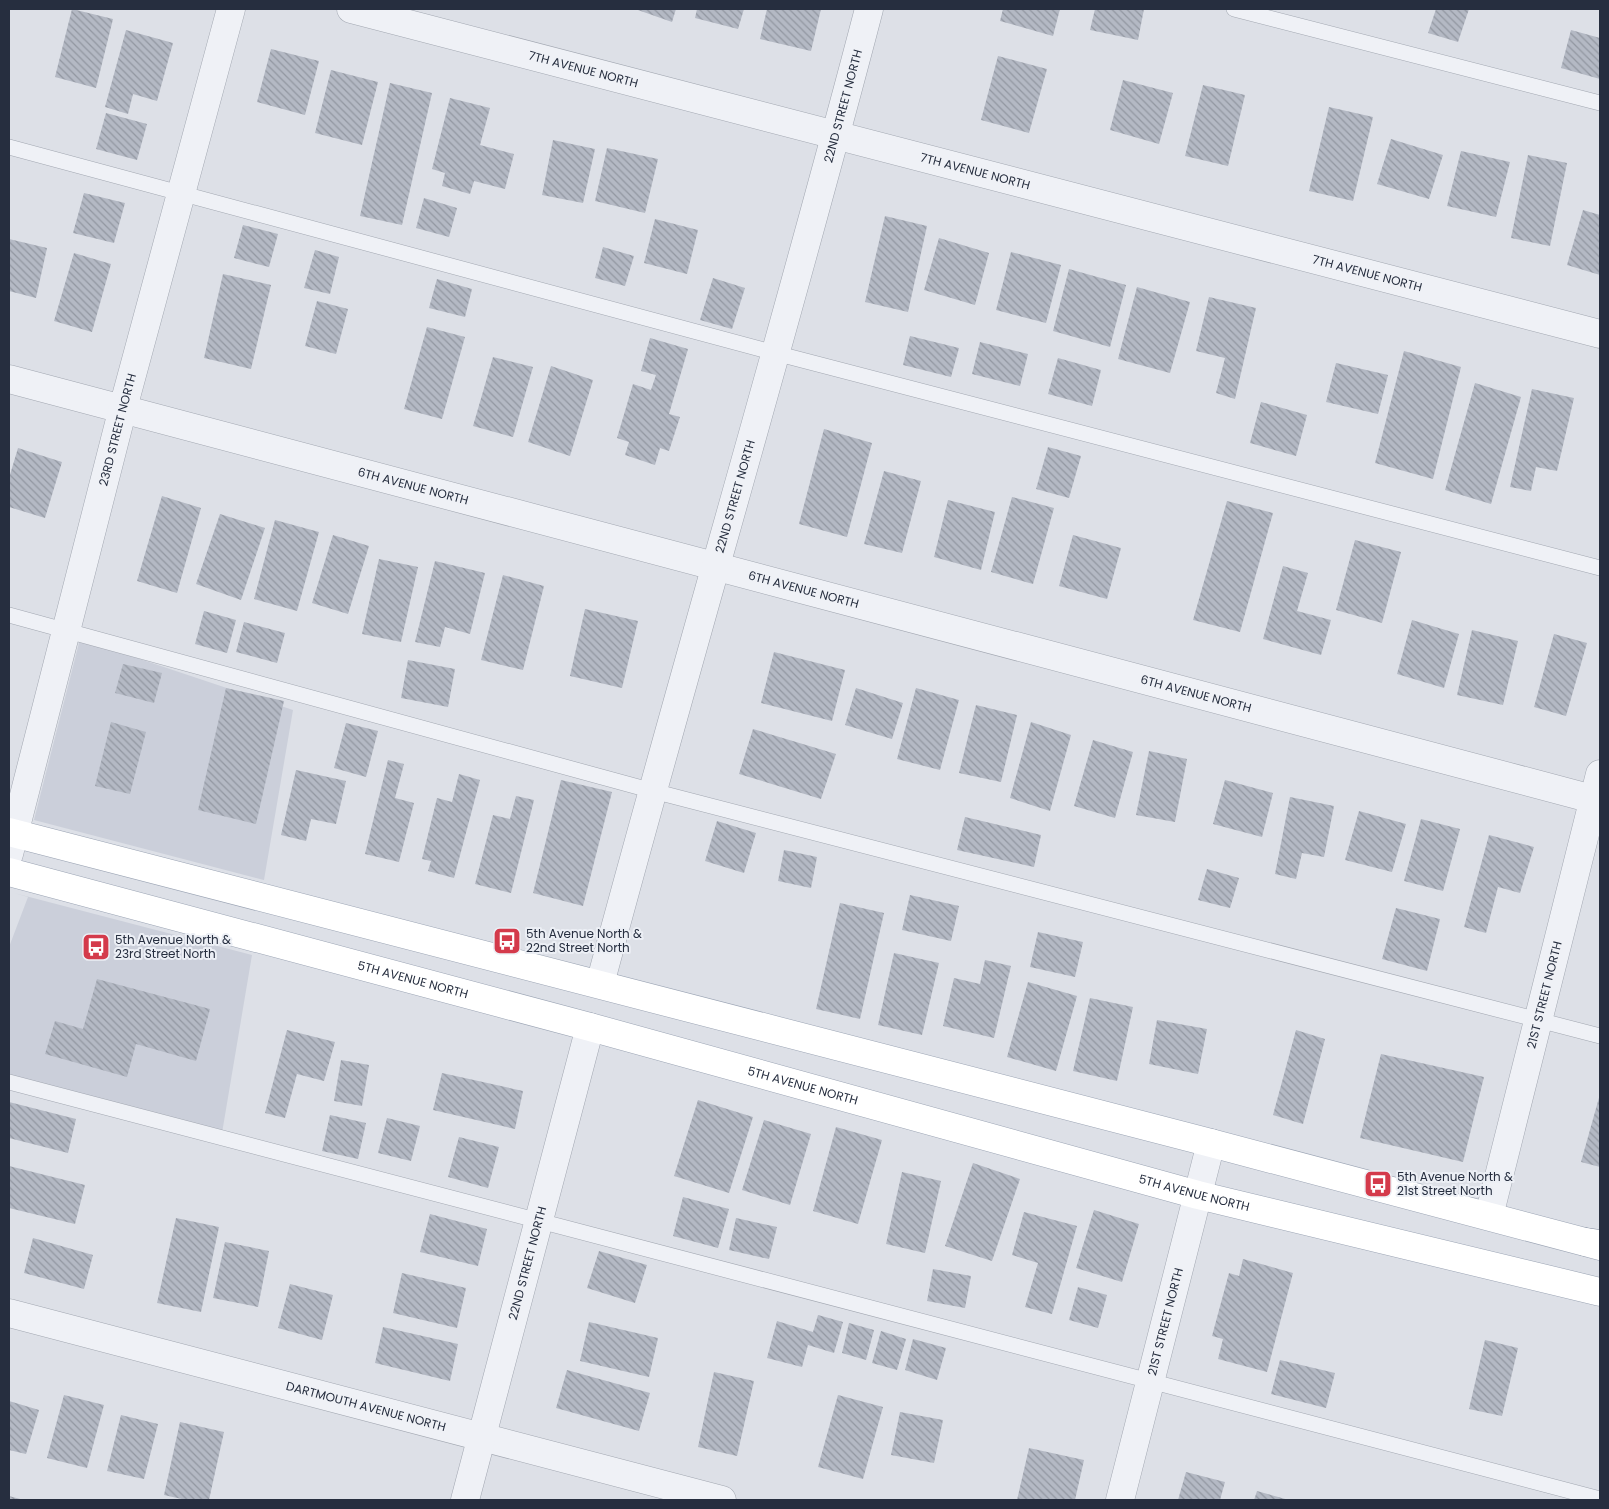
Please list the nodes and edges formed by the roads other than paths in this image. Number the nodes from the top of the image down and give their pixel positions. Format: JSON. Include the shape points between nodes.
{"nodes":[{"id":1,"x":231,"y":9,"type":"edge"},
{"id":2,"x":351,"y":9,"type":"edge"},
{"id":3,"x":869,"y":9,"type":"edge"},
{"id":4,"x":1234,"y":9,"type":"edge"},
{"id":5,"x":1600,"y":103,"type":"edge"},
{"id":6,"x":837,"y":134,"type":"junction"},
{"id":7,"x":9,"y":147,"type":"edge"},
{"id":8,"x":181,"y":192,"type":"junction"},
{"id":9,"x":1600,"y":334,"type":"edge"},
{"id":10,"x":775,"y":353,"type":"junction"},
{"id":11,"x":9,"y":379,"type":"edge"},
{"id":12,"x":123,"y":408,"type":"junction"},
{"id":13,"x":714,"y":566,"type":"junction"},
{"id":14,"x":1600,"y":568,"type":"edge"},
{"id":15,"x":9,"y":615,"type":"edge"},
{"id":16,"x":66,"y":629,"type":"junction"},
{"id":17,"x":1598,"y":791,"type":"edge"},
{"id":18,"x":653,"y":792,"type":"junction"},
{"id":19,"x":10,"y":840,"type":"edge"},
{"id":20,"x":9,"y":872,"type":"edge"},
{"id":21,"x":600,"y":984,"type":"junction"},
{"id":22,"x":1538,"y":1020,"type":"junction"},
{"id":23,"x":590,"y":1027,"type":"junction"},
{"id":24,"x":1600,"y":1036,"type":"edge"},
{"id":25,"x":9,"y":1082,"type":"edge"},
{"id":26,"x":1211,"y":1143,"type":"junction"},
{"id":27,"x":1198,"y":1195,"type":"junction"},
{"id":28,"x":1489,"y":1216,"type":"junction"},
{"id":29,"x":538,"y":1221,"type":"junction"},
{"id":30,"x":1595,"y":1244,"type":"edge"},
{"id":31,"x":1600,"y":1292,"type":"edge"},
{"id":32,"x":9,"y":1313,"type":"edge"},
{"id":33,"x":1150,"y":1381,"type":"junction"},
{"id":34,"x":482,"y":1437,"type":"junction"},
{"id":35,"x":1600,"y":1499,"type":"edge"},
{"id":36,"x":465,"y":1500,"type":"edge"},
{"id":37,"x":722,"y":1500,"type":"edge"},
{"id":38,"x":1120,"y":1500,"type":"edge"}],
"edges":[{"from":1,"to":8,"type":"street","name":"23RD STREET NORTH"},
{"from":2,"to":6,"type":"street","name":"7TH AVENUE NORTH"},
{"from":3,"to":6,"type":"street","name":"22ND STREET NORTH"},
{"from":4,"to":5,"type":"lane"},
{"from":6,"to":9,"type":"street","name":"7TH AVENUE NORTH"},
{"from":6,"to":10,"type":"street","name":"22ND STREET NORTH"},
{"from":7,"to":8,"type":"lane"},
{"from":8,"to":10,"type":"lane"},
{"from":8,"to":12,"type":"street","name":"23RD STREET NORTH"},
{"from":10,"to":13,"type":"street","name":"22ND STREET NORTH"},
{"from":10,"to":14,"type":"lane"},
{"from":11,"to":12,"type":"street","name":"6TH AVENUE NORTH"},
{"from":12,"to":13,"type":"street","name":"6TH AVENUE NORTH"},
{"from":12,"to":16,"type":"street","name":"23RD STREET NORTH"},
{"from":13,"to":17,"type":"street","name":"6TH AVENUE NORTH"},
{"from":13,"to":18,"type":"street","name":"22ND STREET NORTH"},
{"from":15,"to":16,"type":"lane"},
{"from":16,"to":18,"type":"lane"},
{"from":16,"to":19,"type":"street","name":"23RD STREET NORTH"},
{"from":17,"to":22,"type":"street","name":"21ST STREET NORTH"},
{"from":18,"to":21,"type":"street","name":"22ND STREET NORTH"},
{"from":18,"to":22,"type":"lane"},
{"from":19,"to":21,"type":"main road"},
{"from":20,"to":23,"type":"main road","name":"5TH AVENUE NORTH"},
{"from":21,"to":26,"type":"main road"},
{"from":22,"to":24,"type":"lane"},
{"from":22,"to":28,"type":"street","name":"21ST STREET NORTH"},
{"from":23,"to":27,"type":"main road","name":"5TH AVENUE NORTH"},
{"from":23,"to":29,"type":"street","name":"22ND STREET NORTH"},
{"from":25,"to":29,"type":"lane"},
{"from":26,"to":27,"type":"street","name":"21ST STREET NORTH"},
{"from":26,"to":28,"type":"main road"},
{"from":27,"to":31,"type":"main road","name":"5TH AVENUE NORTH"},
{"from":27,"to":33,"type":"street","name":"21ST STREET NORTH"},
{"from":28,"to":30,"type":"main road"},
{"from":29,"to":33,"type":"lane"},
{"from":29,"to":34,"type":"street","name":"22ND STREET NORTH"},
{"from":32,"to":34,"type":"street","name":"DARTMOUTH AVENUE NORTH"},
{"from":33,"to":35,"type":"lane"},
{"from":33,"to":38,"type":"street","name":"21ST STREET NORTH"},
{"from":34,"to":36,"type":"street","name":"22ND STREET NORTH"},
{"from":34,"to":37,"type":"street","name":"DARTMOUTH AVENUE NORTH"}]}
